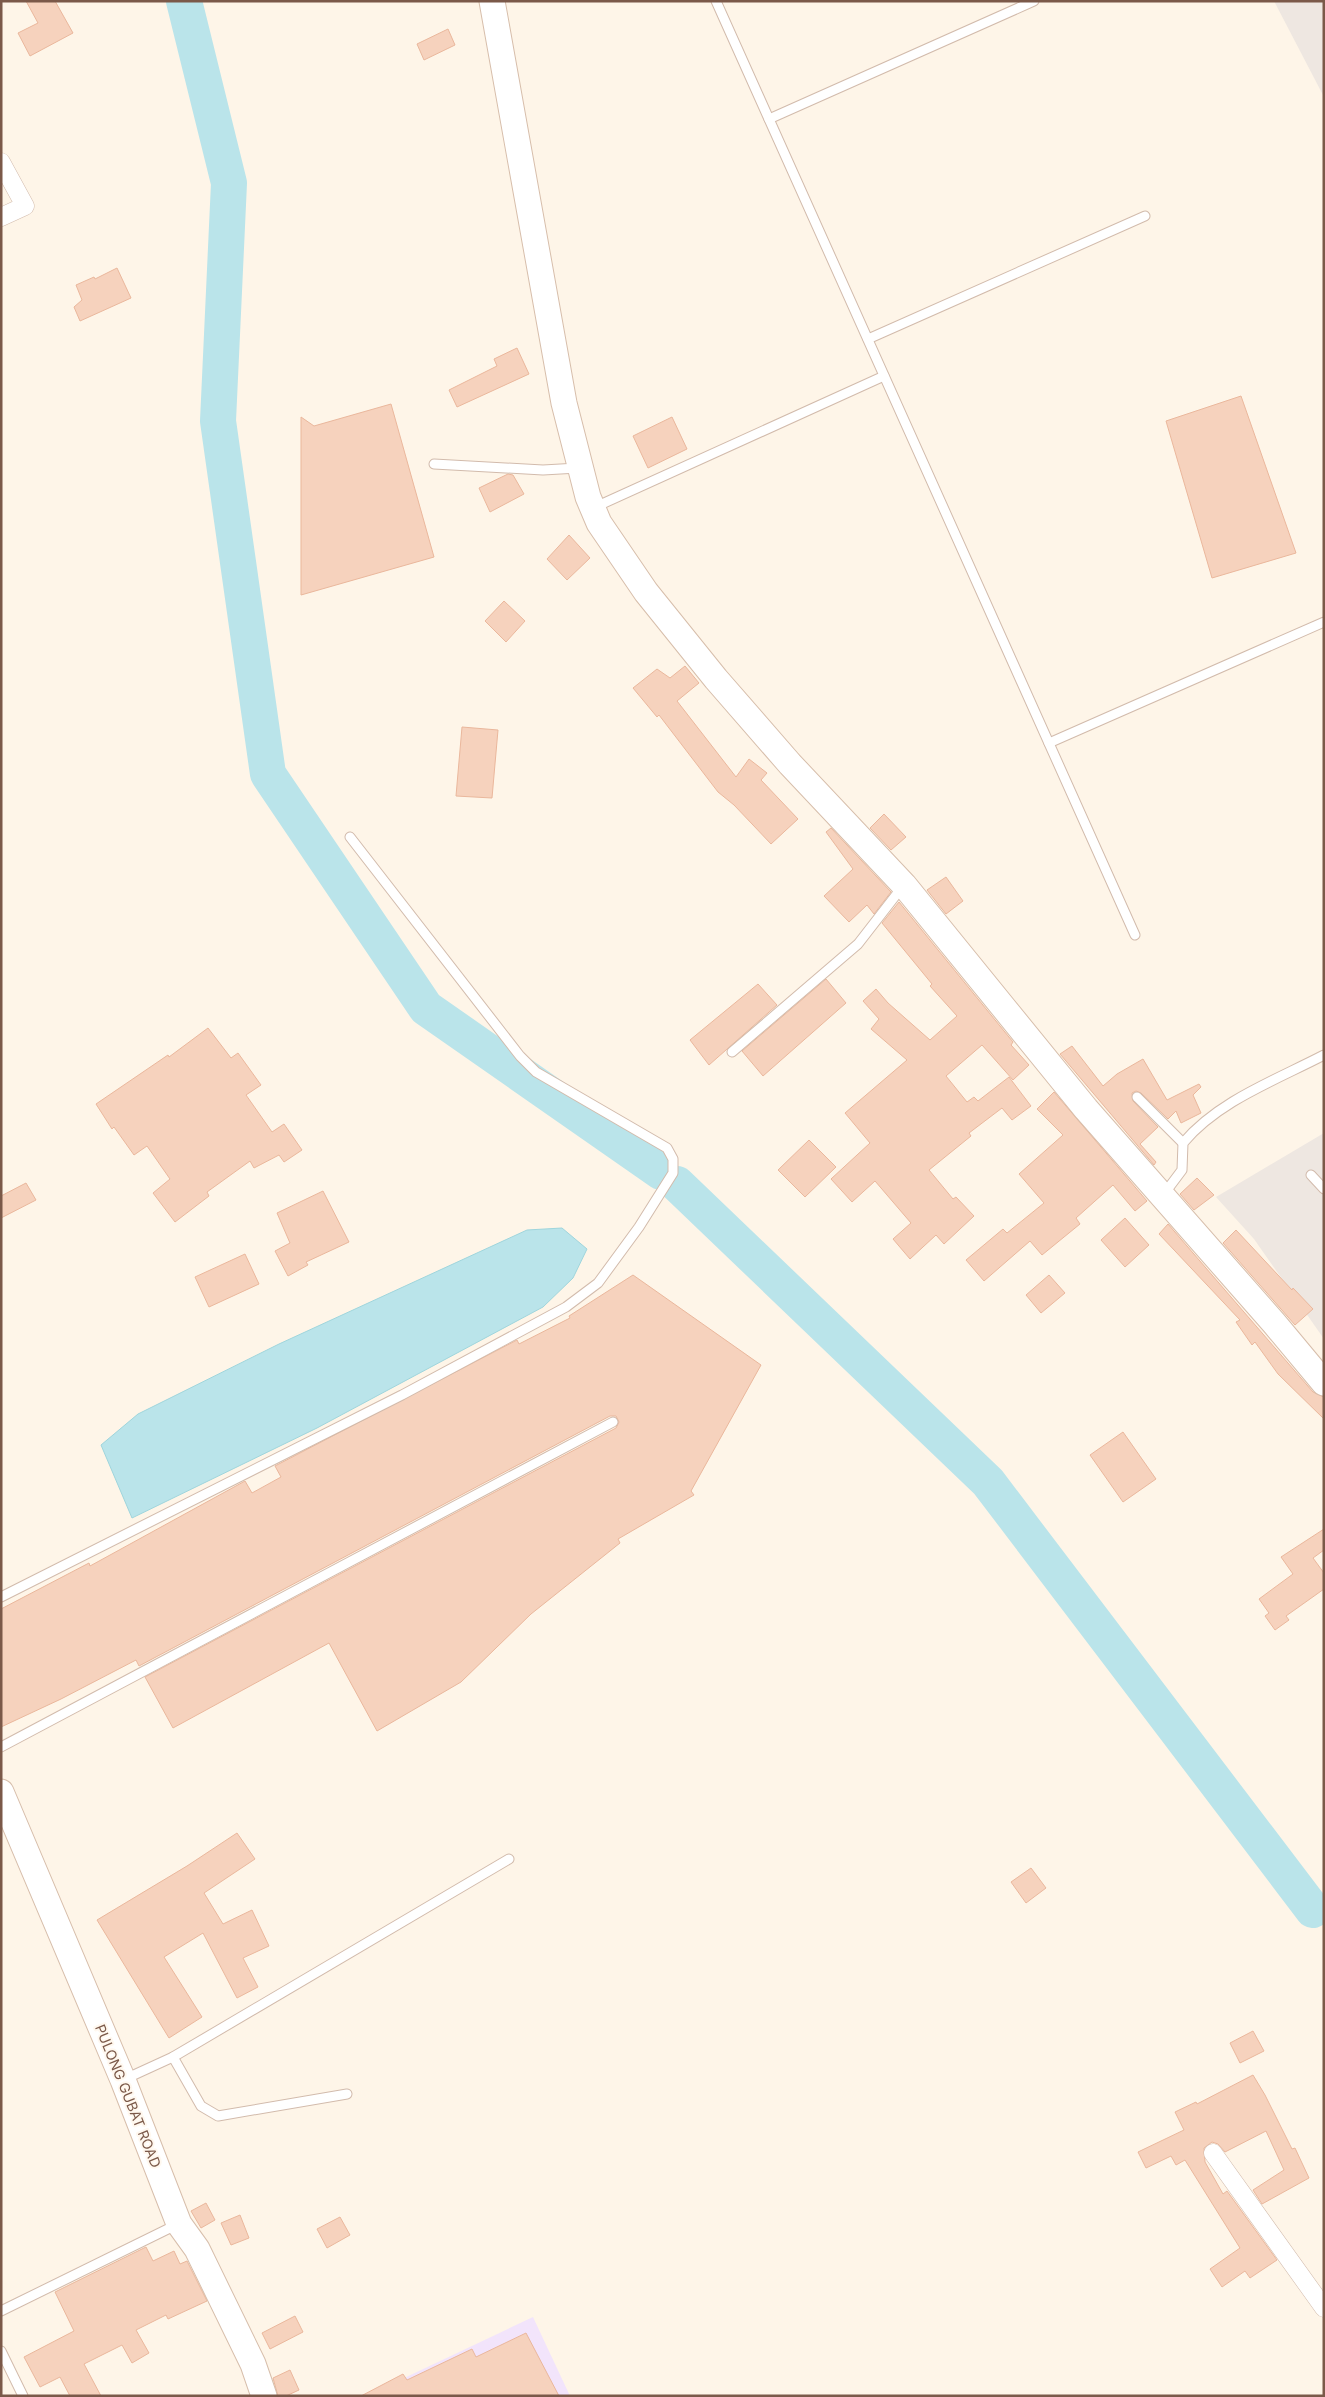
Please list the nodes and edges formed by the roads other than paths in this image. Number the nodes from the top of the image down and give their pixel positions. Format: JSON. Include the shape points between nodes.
{"nodes":[{"id":1,"x":492,"y":1,"type":"edge"},
{"id":2,"x":716,"y":1,"type":"edge"},
{"id":3,"x":1034,"y":1,"type":"edge"},
{"id":4,"x":769,"y":119,"type":"junction"},
{"id":5,"x":1,"y":162,"type":"edge"},
{"id":6,"x":1145,"y":216,"type":"dead end"},
{"id":7,"x":1,"y":217,"type":"edge"},
{"id":8,"x":868,"y":339,"type":"junction"},
{"id":9,"x":884,"y":376,"type":"junction"},
{"id":10,"x":434,"y":464,"type":"dead end"},
{"id":11,"x":581,"y":468,"type":"junction"},
{"id":12,"x":593,"y":508,"type":"junction"},
{"id":13,"x":1324,"y":622,"type":"edge"},
{"id":14,"x":1049,"y":743,"type":"junction"},
{"id":15,"x":350,"y":838,"type":"dead end"},
{"id":16,"x":904,"y":885,"type":"junction"},
{"id":17,"x":1135,"y":935,"type":"dead end"},
{"id":18,"x":732,"y":1052,"type":"dead end"},
{"id":19,"x":1324,"y":1055,"type":"edge"},
{"id":20,"x":1137,"y":1097,"type":"dead end"},
{"id":21,"x":1183,"y":1143,"type":"junction"},
{"id":22,"x":1311,"y":1175,"type":"dead end"},
{"id":23,"x":1324,"y":1189,"type":"edge"},
{"id":24,"x":1162,"y":1196,"type":"junction"},
{"id":25,"x":1324,"y":1383,"type":"edge"},
{"id":26,"x":613,"y":1422,"type":"dead end"},
{"id":27,"x":1,"y":1598,"type":"edge"},
{"id":28,"x":1,"y":1747,"type":"edge"},
{"id":29,"x":1,"y":1792,"type":"edge"},
{"id":30,"x":510,"y":1860,"type":"dead end"},
{"id":31,"x":173,"y":2057,"type":"junction"},
{"id":32,"x":123,"y":2080,"type":"junction"},
{"id":33,"x":347,"y":2094,"type":"dead end"},
{"id":34,"x":1213,"y":2154,"type":"dead end"},
{"id":35,"x":179,"y":2224,"type":"junction"},
{"id":36,"x":1324,"y":2308,"type":"edge"},
{"id":37,"x":1,"y":2311,"type":"edge"},
{"id":38,"x":1,"y":2351,"type":"edge"},
{"id":39,"x":23,"y":2396,"type":"edge"},
{"id":40,"x":264,"y":2396,"type":"edge"}],
"edges":[{"from":1,"to":11,"type":"street","via":[[564,403]]},
{"from":2,"to":4,"type":"lane"},
{"from":3,"to":4,"type":"lane"},
{"from":4,"to":8,"type":"lane"},
{"from":5,"to":7,"type":"street","via":[[25,206]]},
{"from":6,"to":8,"type":"lane"},
{"from":8,"to":9,"type":"lane"},
{"from":9,"to":12,"type":"lane"},
{"from":9,"to":14,"type":"lane"},
{"from":10,"to":11,"type":"lane","via":[[543,470]]},
{"from":11,"to":12,"type":"street"},
{"from":12,"to":16,"type":"street","via":[[599,523],[646,592],[716,679],[790,764]]},
{"from":13,"to":14,"type":"lane"},
{"from":14,"to":17,"type":"lane"},
{"from":15,"to":27,"type":"lane","via":[[520,1056],[536,1072],[667,1148],[673,1159],[673,1173],[598,1283],[566,1307],[402,1395]]},
{"from":16,"to":18,"type":"lane","via":[[858,944]]},
{"from":16,"to":24,"type":"street","via":[[1086,1109]]},
{"from":19,"to":21,"type":"lane","via":[[1235,1101],[1192,1131]]},
{"from":20,"to":21,"type":"lane"},
{"from":21,"to":24,"type":"lane","via":[[1182,1170]]},
{"from":22,"to":23,"type":"lane"},
{"from":24,"to":25,"type":"street"},
{"from":26,"to":28,"type":"lane"},
{"from":29,"to":32,"type":"street","name":"PULONG GUBAT ROAD"},
{"from":30,"to":31,"type":"lane"},
{"from":31,"to":32,"type":"lane"},
{"from":31,"to":33,"type":"lane","via":[[201,2106],[218,2116]]},
{"from":32,"to":35,"type":"street","name":"PULONG GUBAT ROAD"},
{"from":34,"to":36,"type":"street"},
{"from":35,"to":37,"type":"lane"},
{"from":35,"to":40,"type":"street","name":"PULONG GUBAT ROAD","via":[[197,2249],[253,2364]]},
{"from":38,"to":39,"type":"lane"}]}
